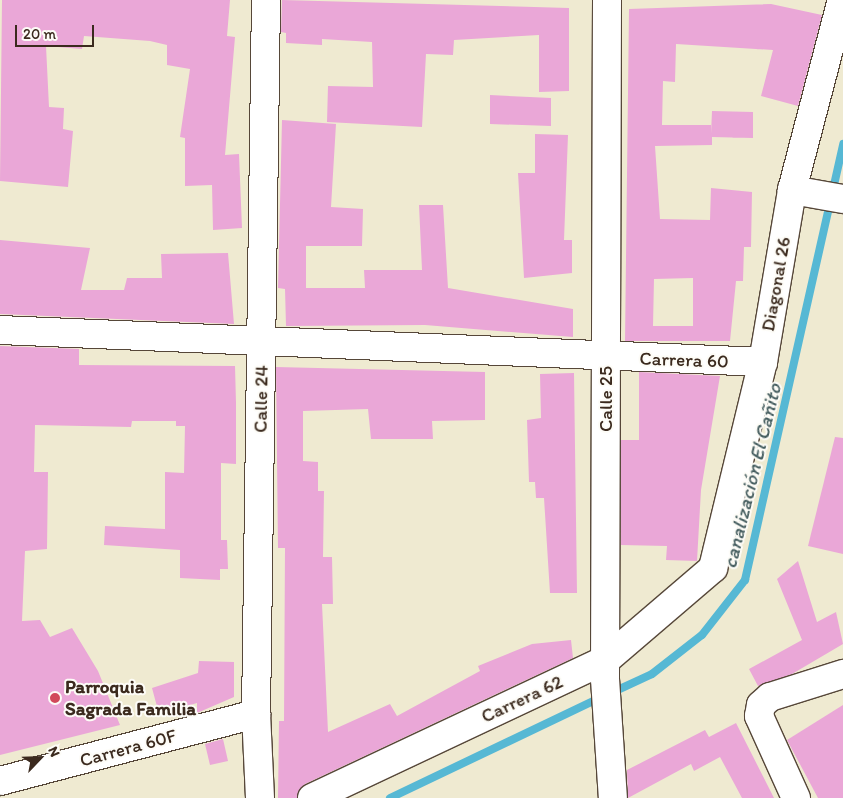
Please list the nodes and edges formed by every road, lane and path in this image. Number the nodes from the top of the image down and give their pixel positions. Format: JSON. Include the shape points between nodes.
{"nodes":[{"id":1,"x":266,"y":0,"type":"edge"},
{"id":2,"x":607,"y":0,"type":"edge"},
{"id":3,"x":842,"y":0,"type":"edge"},
{"id":4,"x":796,"y":191,"type":"junction"},
{"id":5,"x":843,"y":199,"type":"edge"},
{"id":6,"x":0,"y":330,"type":"edge"},
{"id":7,"x":262,"y":342,"type":"junction"},
{"id":8,"x":606,"y":357,"type":"junction"},
{"id":9,"x":763,"y":362,"type":"junction"},
{"id":10,"x":712,"y":568,"type":"joint"},
{"id":11,"x":606,"y":669,"type":"junction"},
{"id":12,"x":843,"y":674,"type":"edge"},
{"id":13,"x":256,"y":714,"type":"junction"},
{"id":14,"x":0,"y":782,"type":"edge"},
{"id":15,"x":260,"y":798,"type":"edge"},
{"id":16,"x":312,"y":798,"type":"edge"},
{"id":17,"x":613,"y":798,"type":"edge"},
{"id":18,"x":796,"y":798,"type":"edge"}],
"edges":[{"from":1,"to":7,"type":"street","name":"Calle 24"},
{"from":2,"to":8,"type":"street","name":"Calle 25"},
{"from":3,"to":4,"type":"street","name":"Diagonal 26"},
{"from":4,"to":5,"type":"street"},
{"from":4,"to":9,"type":"street","name":"Diagonal 26"},
{"from":6,"to":7,"type":"street","name":"Carrera 60"},
{"from":7,"to":8,"type":"street","name":"Carrera 60"},
{"from":7,"to":13,"type":"street","name":"Calle 24"},
{"from":8,"to":9,"type":"street","name":"Carrera 60"},
{"from":8,"to":11,"type":"street","name":"Calle 25"},
{"from":9,"to":10,"type":"street","name":"Diagonal 26"},
{"from":10,"to":11,"type":"street","name":"Carrera 62"},
{"from":11,"to":16,"type":"street","name":"Carrera 62"},
{"from":11,"to":17,"type":"street","name":"Calle 25"},
{"from":12,"to":18,"type":"street","via":[[778,694],[762,705],[759,716]]},
{"from":13,"to":14,"type":"street","name":"Carrera 60F"},
{"from":13,"to":15,"type":"street","name":"Calle 24"}]}
